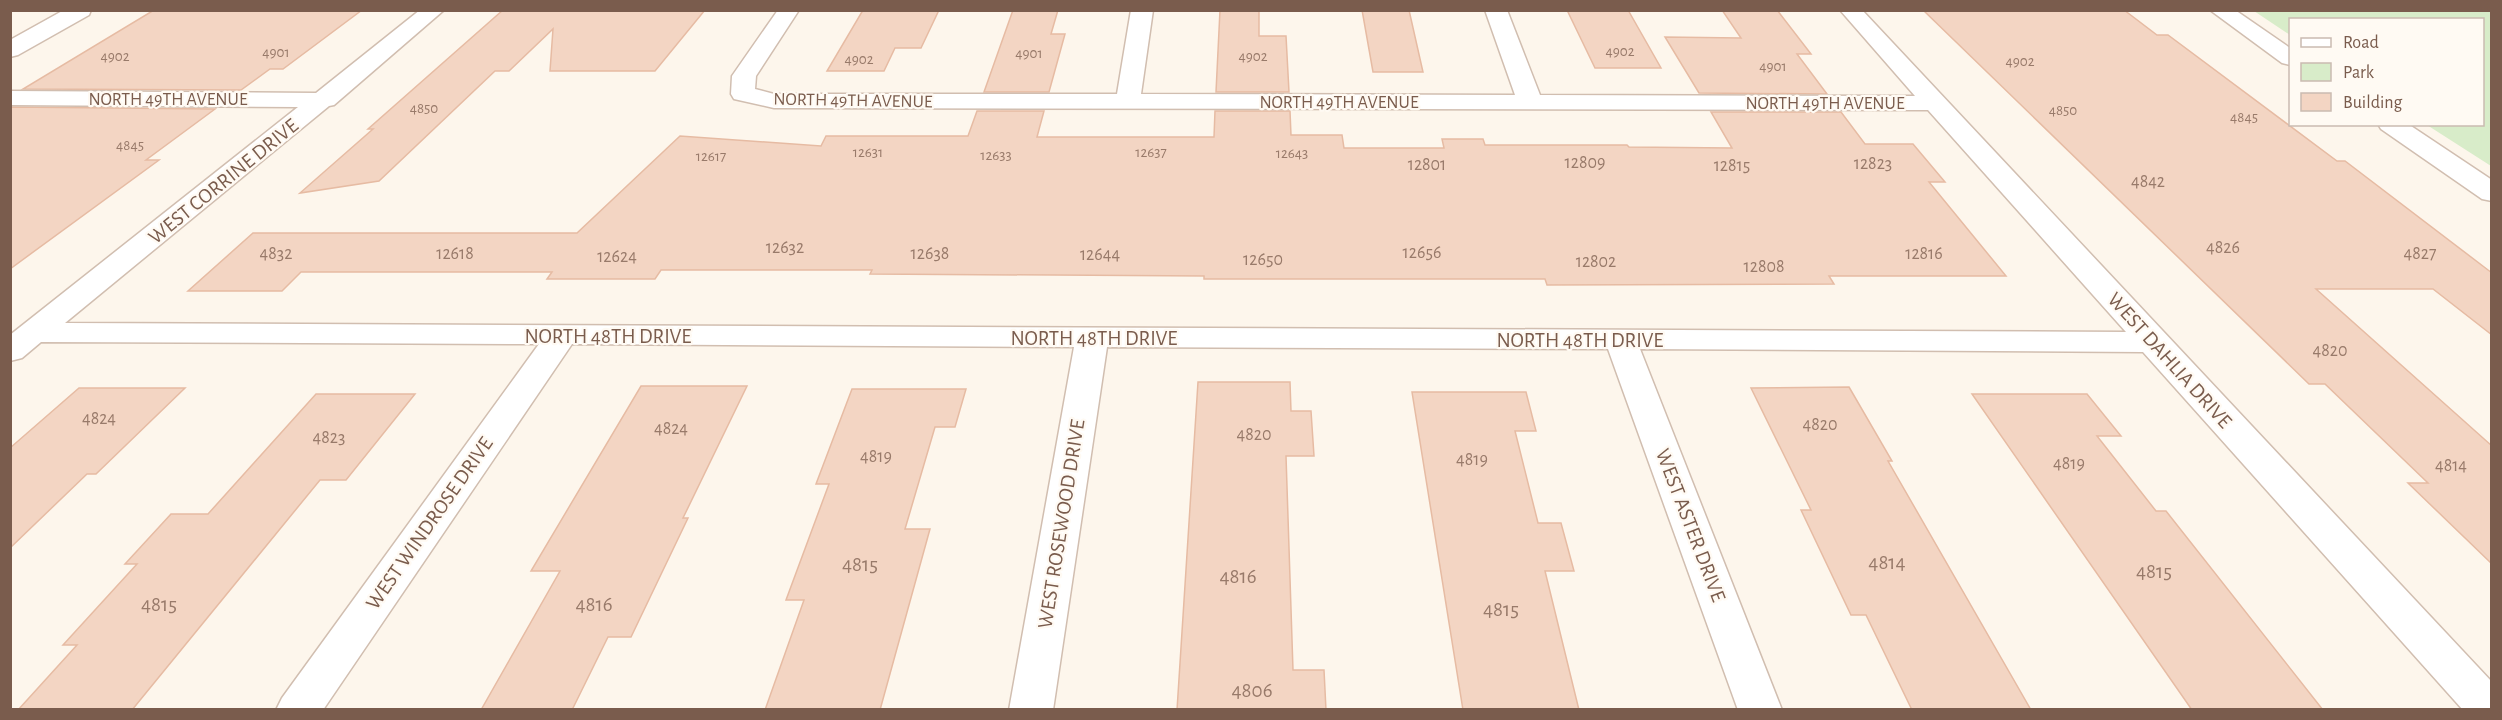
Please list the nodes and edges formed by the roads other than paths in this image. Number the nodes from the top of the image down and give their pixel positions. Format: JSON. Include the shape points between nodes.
{"nodes":[{"id":1,"x":81,"y":10,"type":"edge"},
{"id":2,"x":434,"y":10,"type":"edge"},
{"id":3,"x":789,"y":10,"type":"edge"},
{"id":4,"x":1142,"y":10,"type":"edge"},
{"id":5,"x":1496,"y":10,"type":"edge"},
{"id":6,"x":1850,"y":10,"type":"edge"},
{"id":7,"x":2220,"y":10,"type":"edge"},
{"id":8,"x":10,"y":50,"type":"edge"},
{"id":9,"x":2289,"y":57,"type":"edge"},
{"id":10,"x":10,"y":99,"type":"edge"},
{"id":11,"x":324,"y":100,"type":"junction"},
{"id":12,"x":1128,"y":101,"type":"junction"},
{"id":13,"x":1530,"y":102,"type":"junction"},
{"id":14,"x":1936,"y":103,"type":"junction"},
{"id":15,"x":2393,"y":126,"type":"edge"},
{"id":16,"x":2492,"y":193,"type":"edge"},
{"id":17,"x":561,"y":336,"type":"junction"},
{"id":18,"x":1092,"y":338,"type":"junction"},
{"id":19,"x":22,"y":341,"type":"edge"},
{"id":20,"x":1621,"y":341,"type":"junction"},
{"id":21,"x":2154,"y":342,"type":"junction"},
{"id":22,"x":298,"y":710,"type":"edge"},
{"id":23,"x":1031,"y":710,"type":"edge"},
{"id":24,"x":1760,"y":710,"type":"edge"},
{"id":25,"x":2490,"y":710,"type":"edge"}],
"edges":[{"from":1,"to":8,"type":"street"},
{"from":2,"to":11,"type":"street","name":"WEST CORRINE DRIVE"},
{"from":3,"to":12,"type":"street","name":"NORTH 49TH AVENUE","via":[[744,76],[743,94],[774,101]]},
{"from":4,"to":12,"type":"street"},
{"from":5,"to":13,"type":"street"},
{"from":6,"to":14,"type":"street","name":"WEST DAHLIA DRIVE"},
{"from":7,"to":9,"type":"street"},
{"from":10,"to":11,"type":"street","name":"NORTH 49TH AVENUE"},
{"from":11,"to":19,"type":"street","name":"WEST CORRINE DRIVE"},
{"from":12,"to":13,"type":"street","name":"NORTH 49TH AVENUE"},
{"from":13,"to":14,"type":"street","name":"NORTH 49TH AVENUE"},
{"from":14,"to":21,"type":"street","name":"WEST DAHLIA DRIVE"},
{"from":15,"to":16,"type":"street"},
{"from":17,"to":18,"type":"street","name":"NORTH 48TH DRIVE"},
{"from":17,"to":19,"type":"street","name":"NORTH 48TH DRIVE"},
{"from":17,"to":22,"type":"street","name":"WEST WINDROSE DRIVE"},
{"from":18,"to":20,"type":"street","name":"NORTH 48TH DRIVE"},
{"from":18,"to":23,"type":"street","name":"WEST ROSEWOOD DRIVE"},
{"from":20,"to":21,"type":"street","name":"NORTH 48TH DRIVE"},
{"from":20,"to":24,"type":"street","name":"WEST ASTER DRIVE"},
{"from":21,"to":25,"type":"street","name":"WEST DAHLIA DRIVE"}]}
